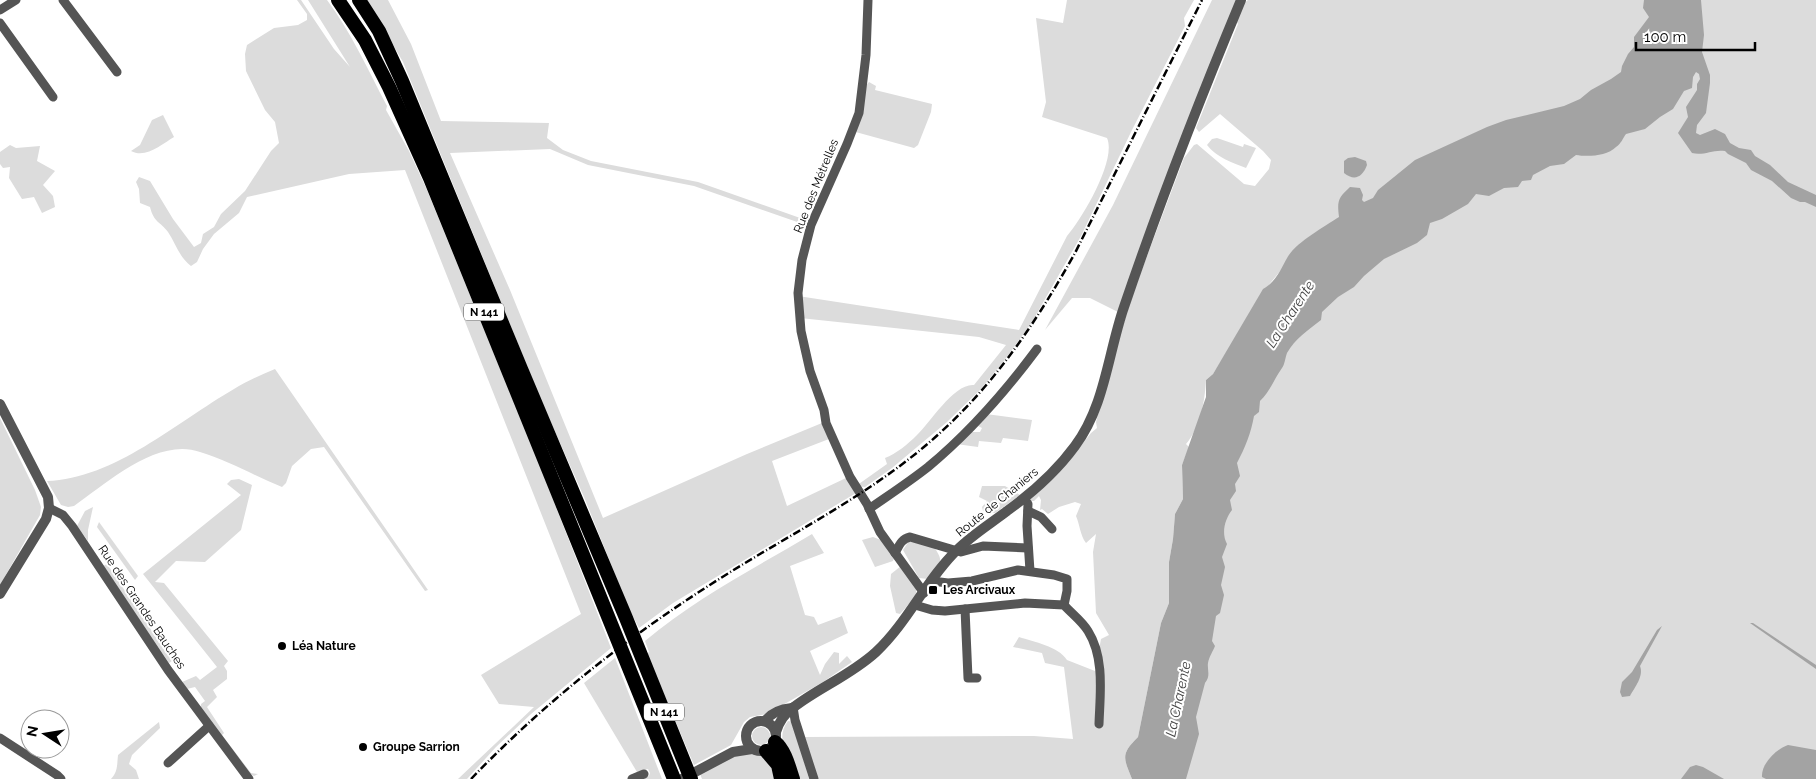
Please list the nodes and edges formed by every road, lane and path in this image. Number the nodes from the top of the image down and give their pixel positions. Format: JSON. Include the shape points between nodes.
{"nodes":[{"id":1,"x":16,"y":0,"type":"edge"},
{"id":2,"x":63,"y":0,"type":"edge"},
{"id":3,"x":338,"y":0,"type":"edge"},
{"id":4,"x":360,"y":0,"type":"edge"},
{"id":5,"x":868,"y":0,"type":"edge"},
{"id":6,"x":1241,"y":0,"type":"edge"},
{"id":7,"x":0,"y":10,"type":"edge"},
{"id":8,"x":0,"y":23,"type":"edge"},
{"id":9,"x":117,"y":72,"type":"dead end"},
{"id":10,"x":53,"y":97,"type":"dead end"},
{"id":11,"x":1037,"y":349,"type":"dead end"},
{"id":12,"x":0,"y":404,"type":"edge"},
{"id":13,"x":1024,"y":498,"type":"junction"},
{"id":14,"x":868,"y":507,"type":"junction"},
{"id":15,"x":49,"y":508,"type":"junction"},
{"id":16,"x":1028,"y":511,"type":"junction"},
{"id":17,"x":1052,"y":529,"type":"dead end"},
{"id":18,"x":1028,"y":548,"type":"junction"},
{"id":19,"x":956,"y":551,"type":"junction"},
{"id":20,"x":895,"y":553,"type":"junction"},
{"id":21,"x":1030,"y":571,"type":"junction"},
{"id":22,"x":932,"y":581,"type":"junction"},
{"id":23,"x":924,"y":593,"type":"junction"},
{"id":24,"x":0,"y":594,"type":"edge"},
{"id":25,"x":915,"y":605,"type":"junction"},
{"id":26,"x":1064,"y":605,"type":"junction"},
{"id":27,"x":965,"y":610,"type":"junction"},
{"id":28,"x":977,"y":678,"type":"dead end"},
{"id":29,"x":793,"y":707,"type":"junction"},
{"id":30,"x":764,"y":721,"type":"junction"},
{"id":31,"x":1099,"y":724,"type":"dead end"},
{"id":32,"x":209,"y":726,"type":"junction"},
{"id":33,"x":745,"y":736,"type":"junction"},
{"id":34,"x":0,"y":739,"type":"edge"},
{"id":35,"x":767,"y":743,"type":"junction"},
{"id":36,"x":733,"y":752,"type":"junction"},
{"id":37,"x":168,"y":763,"type":"dead end"},
{"id":38,"x":644,"y":774,"type":"dead end"},
{"id":39,"x":679,"y":777,"type":"edge"},
{"id":40,"x":61,"y":779,"type":"edge"},
{"id":41,"x":249,"y":779,"type":"edge"},
{"id":42,"x":632,"y":779,"type":"edge"},
{"id":43,"x":781,"y":779,"type":"edge"},
{"id":44,"x":793,"y":779,"type":"edge"},
{"id":45,"x":814,"y":779,"type":"edge"}],
"edges":[{"from":1,"to":7,"type":"street"},
{"from":2,"to":9,"type":"street"},
{"from":3,"to":39,"type":"highway","number":"N 141","via":[[368,48],[430,178],[614,632],[655,730]]},
{"from":4,"to":39,"type":"highway","number":"N 141","via":[[402,80],[626,618]]},
{"from":5,"to":14,"type":"street","name":"Rue des Métrelles","via":[[859,113],[811,225],[798,293],[801,330],[826,423]]},
{"from":6,"to":13,"type":"street","name":"Route de Chaniers","via":[[1124,306],[1090,423],[1064,460]]},
{"from":8,"to":10,"type":"street"},
{"from":11,"to":14,"type":"street","via":[[965,433],[928,467]]},
{"from":12,"to":15,"type":"street","via":[[48,497]]},
{"from":13,"to":16,"type":"street"},
{"from":13,"to":19,"type":"street","name":"Route de Chaniers"},
{"from":14,"to":20,"type":"street","name":"Rue des Métrelles"},
{"from":15,"to":24,"type":"street","via":[[44,524]]},
{"from":15,"to":32,"type":"street","name":"Rue des Grandes Bauches","via":[[72,526]]},
{"from":16,"to":17,"type":"street"},
{"from":16,"to":18,"type":"street"},
{"from":18,"to":19,"type":"street","via":[[983,546]]},
{"from":18,"to":21,"type":"street"},
{"from":19,"to":20,"type":"street","via":[[910,537],[900,543]]},
{"from":19,"to":22,"type":"street","name":"Route de Chaniers"},
{"from":20,"to":23,"type":"street","name":"Rue des Métrelles"},
{"from":21,"to":22,"type":"street","via":[[1018,570],[972,581]]},
{"from":21,"to":26,"type":"street","via":[[1067,579]]},
{"from":22,"to":23,"type":"street","name":"Route de Chaniers"},
{"from":23,"to":25,"type":"street","name":"Route de Chaniers"},
{"from":25,"to":27,"type":"street","via":[[932,610]]},
{"from":25,"to":29,"type":"street","name":"Route de Chaniers","via":[[870,657]]},
{"from":26,"to":27,"type":"street","via":[[1025,603]]},
{"from":26,"to":31,"type":"street","via":[[1088,631],[1098,657]]},
{"from":27,"to":28,"type":"street","via":[[968,678]]},
{"from":29,"to":30,"type":"street","via":[[783,709]]},
{"from":29,"to":35,"type":"street"},
{"from":29,"to":45,"type":"street"},
{"from":30,"to":33,"type":"street","via":[[753,723]]},
{"from":30,"to":35,"type":"street","via":[[773,727]]},
{"from":32,"to":37,"type":"street"},
{"from":32,"to":41,"type":"street","name":"Rue des Grandes Bauches"},
{"from":33,"to":35,"type":"street","via":[[748,745]]},
{"from":33,"to":36,"type":"street"},
{"from":34,"to":40,"type":"street"},
{"from":35,"to":36,"type":"street"},
{"from":35,"to":43,"type":"highway"},
{"from":35,"to":44,"type":"highway","via":[[780,746]]},
{"from":36,"to":39,"type":"street"},
{"from":38,"to":42,"type":"street"}]}
